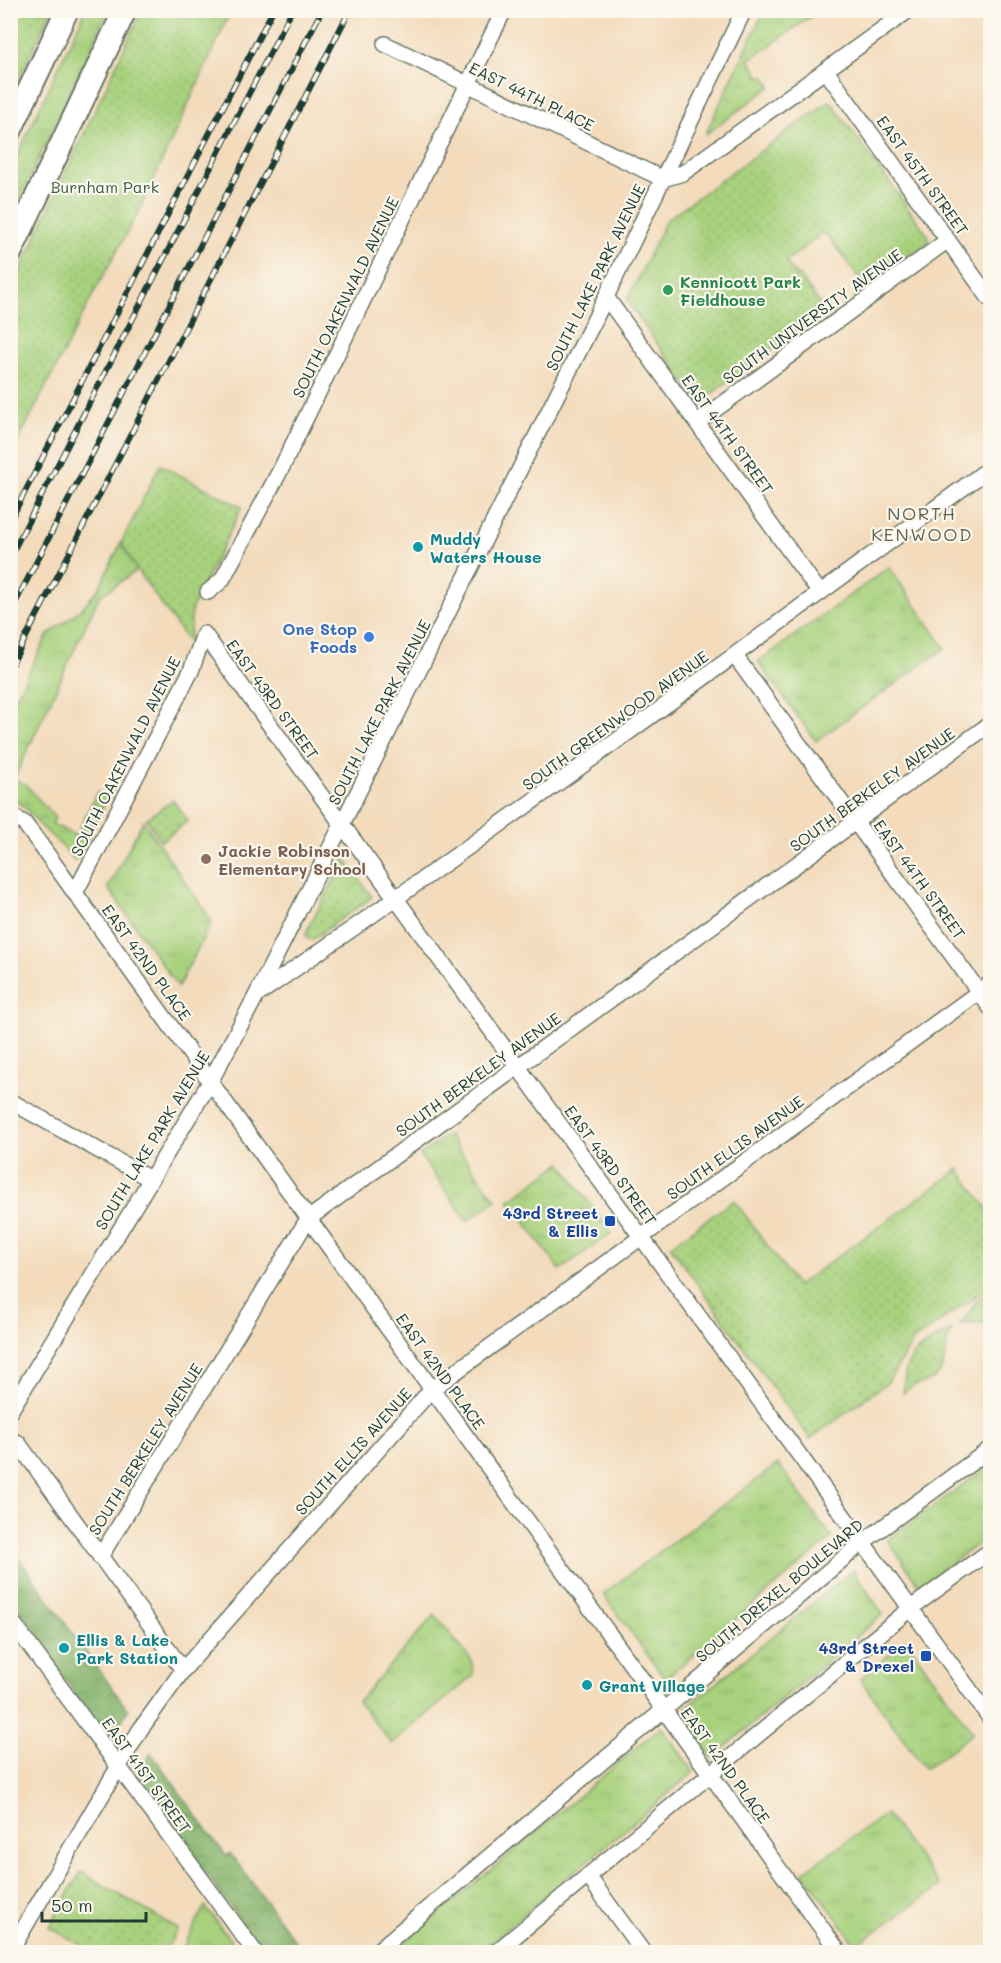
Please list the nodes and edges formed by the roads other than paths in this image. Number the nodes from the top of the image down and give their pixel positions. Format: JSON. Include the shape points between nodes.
{"nodes":[{"id":1,"x":67,"y":10,"type":"edge"},
{"id":2,"x":125,"y":10,"type":"edge"},
{"id":3,"x":504,"y":10,"type":"edge"},
{"id":4,"x":744,"y":10,"type":"edge"},
{"id":5,"x":909,"y":10,"type":"edge"},
{"id":6,"x":385,"y":44,"type":"dead end"},
{"id":7,"x":826,"y":71,"type":"junction"},
{"id":8,"x":469,"y":85,"type":"junction"},
{"id":9,"x":10,"y":131,"type":"edge"},
{"id":10,"x":663,"y":180,"type":"junction"},
{"id":11,"x":948,"y":240,"type":"junction"},
{"id":12,"x":10,"y":253,"type":"edge"},
{"id":13,"x":606,"y":297,"type":"junction"},
{"id":14,"x":990,"y":299,"type":"edge"},
{"id":15,"x":698,"y":422,"type":"junction"},
{"id":16,"x":990,"y":468,"type":"edge"},
{"id":17,"x":208,"y":592,"type":"dead end"},
{"id":18,"x":820,"y":593,"type":"junction"},
{"id":19,"x":204,"y":634,"type":"joint"},
{"id":20,"x":735,"y":656,"type":"junction"},
{"id":21,"x":990,"y":724,"type":"edge"},
{"id":22,"x":10,"y":814,"type":"edge"},
{"id":23,"x":856,"y":823,"type":"junction"},
{"id":24,"x":342,"y":825,"type":"junction"},
{"id":25,"x":75,"y":893,"type":"junction"},
{"id":26,"x":396,"y":900,"type":"junction"},
{"id":27,"x":985,"y":988,"type":"edge"},
{"id":28,"x":256,"y":996,"type":"junction"},
{"id":29,"x":990,"y":1007,"type":"edge"},
{"id":30,"x":518,"y":1068,"type":"junction"},
{"id":31,"x":210,"y":1082,"type":"junction"},
{"id":32,"x":10,"y":1101,"type":"edge"},
{"id":33,"x":150,"y":1179,"type":"junction"},
{"id":34,"x":308,"y":1219,"type":"junction"},
{"id":35,"x":641,"y":1237,"type":"junction"},
{"id":36,"x":432,"y":1389,"type":"junction"},
{"id":37,"x":10,"y":1411,"type":"edge"},
{"id":38,"x":10,"y":1439,"type":"edge"},
{"id":39,"x":990,"y":1449,"type":"edge"},
{"id":40,"x":863,"y":1542,"type":"junction"},
{"id":41,"x":990,"y":1551,"type":"edge"},
{"id":42,"x":100,"y":1557,"type":"junction"},
{"id":43,"x":911,"y":1608,"type":"junction"},
{"id":44,"x":10,"y":1619,"type":"edge"},
{"id":45,"x":183,"y":1671,"type":"junction"},
{"id":46,"x":663,"y":1709,"type":"junction"},
{"id":47,"x":990,"y":1718,"type":"edge"},
{"id":48,"x":119,"y":1768,"type":"junction"},
{"id":49,"x":711,"y":1776,"type":"junction"},
{"id":50,"x":588,"y":1876,"type":"junction"},
{"id":51,"x":10,"y":1952,"type":"edge"},
{"id":52,"x":255,"y":1953,"type":"edge"},
{"id":53,"x":376,"y":1953,"type":"edge"},
{"id":54,"x":496,"y":1953,"type":"edge"},
{"id":55,"x":643,"y":1953,"type":"edge"},
{"id":56,"x":839,"y":1953,"type":"edge"}],
"edges":[{"from":1,"to":9,"type":"highway"},
{"from":2,"to":12,"type":"highway"},
{"from":3,"to":8,"type":"street","name":"SOUTH OAKENWALD AVENUE"},
{"from":4,"to":10,"type":"street","name":"SOUTH LAKE PARK AVENUE"},
{"from":5,"to":7,"type":"street"},
{"from":6,"to":8,"type":"street","name":"EAST 44TH PLACE"},
{"from":7,"to":10,"type":"street","via":[[683,173]]},
{"from":7,"to":11,"type":"street","name":"EAST 45TH STREET"},
{"from":8,"to":10,"type":"street","name":"EAST 44TH PLACE"},
{"from":8,"to":17,"type":"street","name":"SOUTH OAKENWALD AVENUE","via":[[282,467],[222,580]]},
{"from":10,"to":13,"type":"street","name":"SOUTH LAKE PARK AVENUE"},
{"from":11,"to":14,"type":"street","name":"EAST 45TH STREET"},
{"from":11,"to":15,"type":"street","name":"SOUTH UNIVERSITY AVENUE"},
{"from":13,"to":15,"type":"street","name":"EAST 44TH STREET"},
{"from":13,"to":24,"type":"street","name":"SOUTH LAKE PARK AVENUE"},
{"from":15,"to":18,"type":"street","name":"EAST 44TH STREET"},
{"from":16,"to":18,"type":"street","name":"SOUTH GREENWOOD AVENUE"},
{"from":18,"to":20,"type":"street","name":"SOUTH GREENWOOD AVENUE"},
{"from":19,"to":24,"type":"street","name":"EAST 43RD STREET"},
{"from":19,"to":25,"type":"street","name":"SOUTH OAKENWALD AVENUE","via":[[191,671]]},
{"from":20,"to":23,"type":"street","name":"EAST 44TH STREET"},
{"from":20,"to":26,"type":"street","name":"SOUTH GREENWOOD AVENUE"},
{"from":21,"to":23,"type":"street","name":"SOUTH BERKELEY AVENUE"},
{"from":22,"to":25,"type":"street","name":"EAST 42ND PLACE","via":[[24,823]]},
{"from":23,"to":27,"type":"street","name":"EAST 44TH STREET"},
{"from":23,"to":30,"type":"street","name":"SOUTH BERKELEY AVENUE"},
{"from":24,"to":26,"type":"street","name":"EAST 43RD STREET"},
{"from":24,"to":28,"type":"street","name":"SOUTH LAKE PARK AVENUE"},
{"from":25,"to":31,"type":"street","name":"EAST 42ND PLACE"},
{"from":26,"to":28,"type":"street","name":"SOUTH GREENWOOD AVENUE"},
{"from":26,"to":30,"type":"street","name":"EAST 43RD STREET"},
{"from":27,"to":29,"type":"street","name":"EAST 44TH STREET"},
{"from":27,"to":35,"type":"street","name":"SOUTH ELLIS AVENUE"},
{"from":28,"to":31,"type":"street","name":"SOUTH LAKE PARK AVENUE"},
{"from":30,"to":34,"type":"street","name":"SOUTH BERKELEY AVENUE"},
{"from":30,"to":35,"type":"street","name":"EAST 43RD STREET"},
{"from":31,"to":33,"type":"street","name":"SOUTH LAKE PARK AVENUE"},
{"from":31,"to":34,"type":"street","name":"EAST 42ND PLACE"},
{"from":32,"to":33,"type":"street"},
{"from":33,"to":37,"type":"street","name":"SOUTH LAKE PARK AVENUE"},
{"from":34,"to":36,"type":"street","name":"EAST 42ND PLACE"},
{"from":34,"to":42,"type":"street","name":"SOUTH BERKELEY AVENUE"},
{"from":35,"to":36,"type":"street","name":"SOUTH ELLIS AVENUE"},
{"from":35,"to":40,"type":"street","name":"EAST 43RD STREET"},
{"from":36,"to":45,"type":"street","name":"SOUTH ELLIS AVENUE"},
{"from":36,"to":46,"type":"street","name":"EAST 42ND PLACE"},
{"from":38,"to":42,"type":"street","via":[[18,1443]]},
{"from":39,"to":40,"type":"street","name":"SOUTH DREXEL BOULEVARD"},
{"from":40,"to":43,"type":"street","name":"EAST 43RD STREET"},
{"from":40,"to":46,"type":"street","name":"SOUTH DREXEL BOULEVARD"},
{"from":41,"to":43,"type":"street"},
{"from":42,"to":45,"type":"street"},
{"from":43,"to":47,"type":"street","name":"EAST 43RD STREET"},
{"from":43,"to":49,"type":"street"},
{"from":44,"to":48,"type":"street","name":"EAST 41ST STREET"},
{"from":45,"to":48,"type":"street","name":"SOUTH ELLIS AVENUE","via":[[140,1730]]},
{"from":46,"to":49,"type":"street","name":"EAST 42ND PLACE"},
{"from":46,"to":53,"type":"street","name":"SOUTH DREXEL BOULEVARD"},
{"from":48,"to":51,"type":"street","name":"SOUTH ELLIS AVENUE"},
{"from":48,"to":52,"type":"street","name":"EAST 41ST STREET"},
{"from":49,"to":50,"type":"street"},
{"from":49,"to":56,"type":"street","name":"EAST 42ND PLACE"},
{"from":50,"to":54,"type":"street"},
{"from":50,"to":55,"type":"street"}]}
